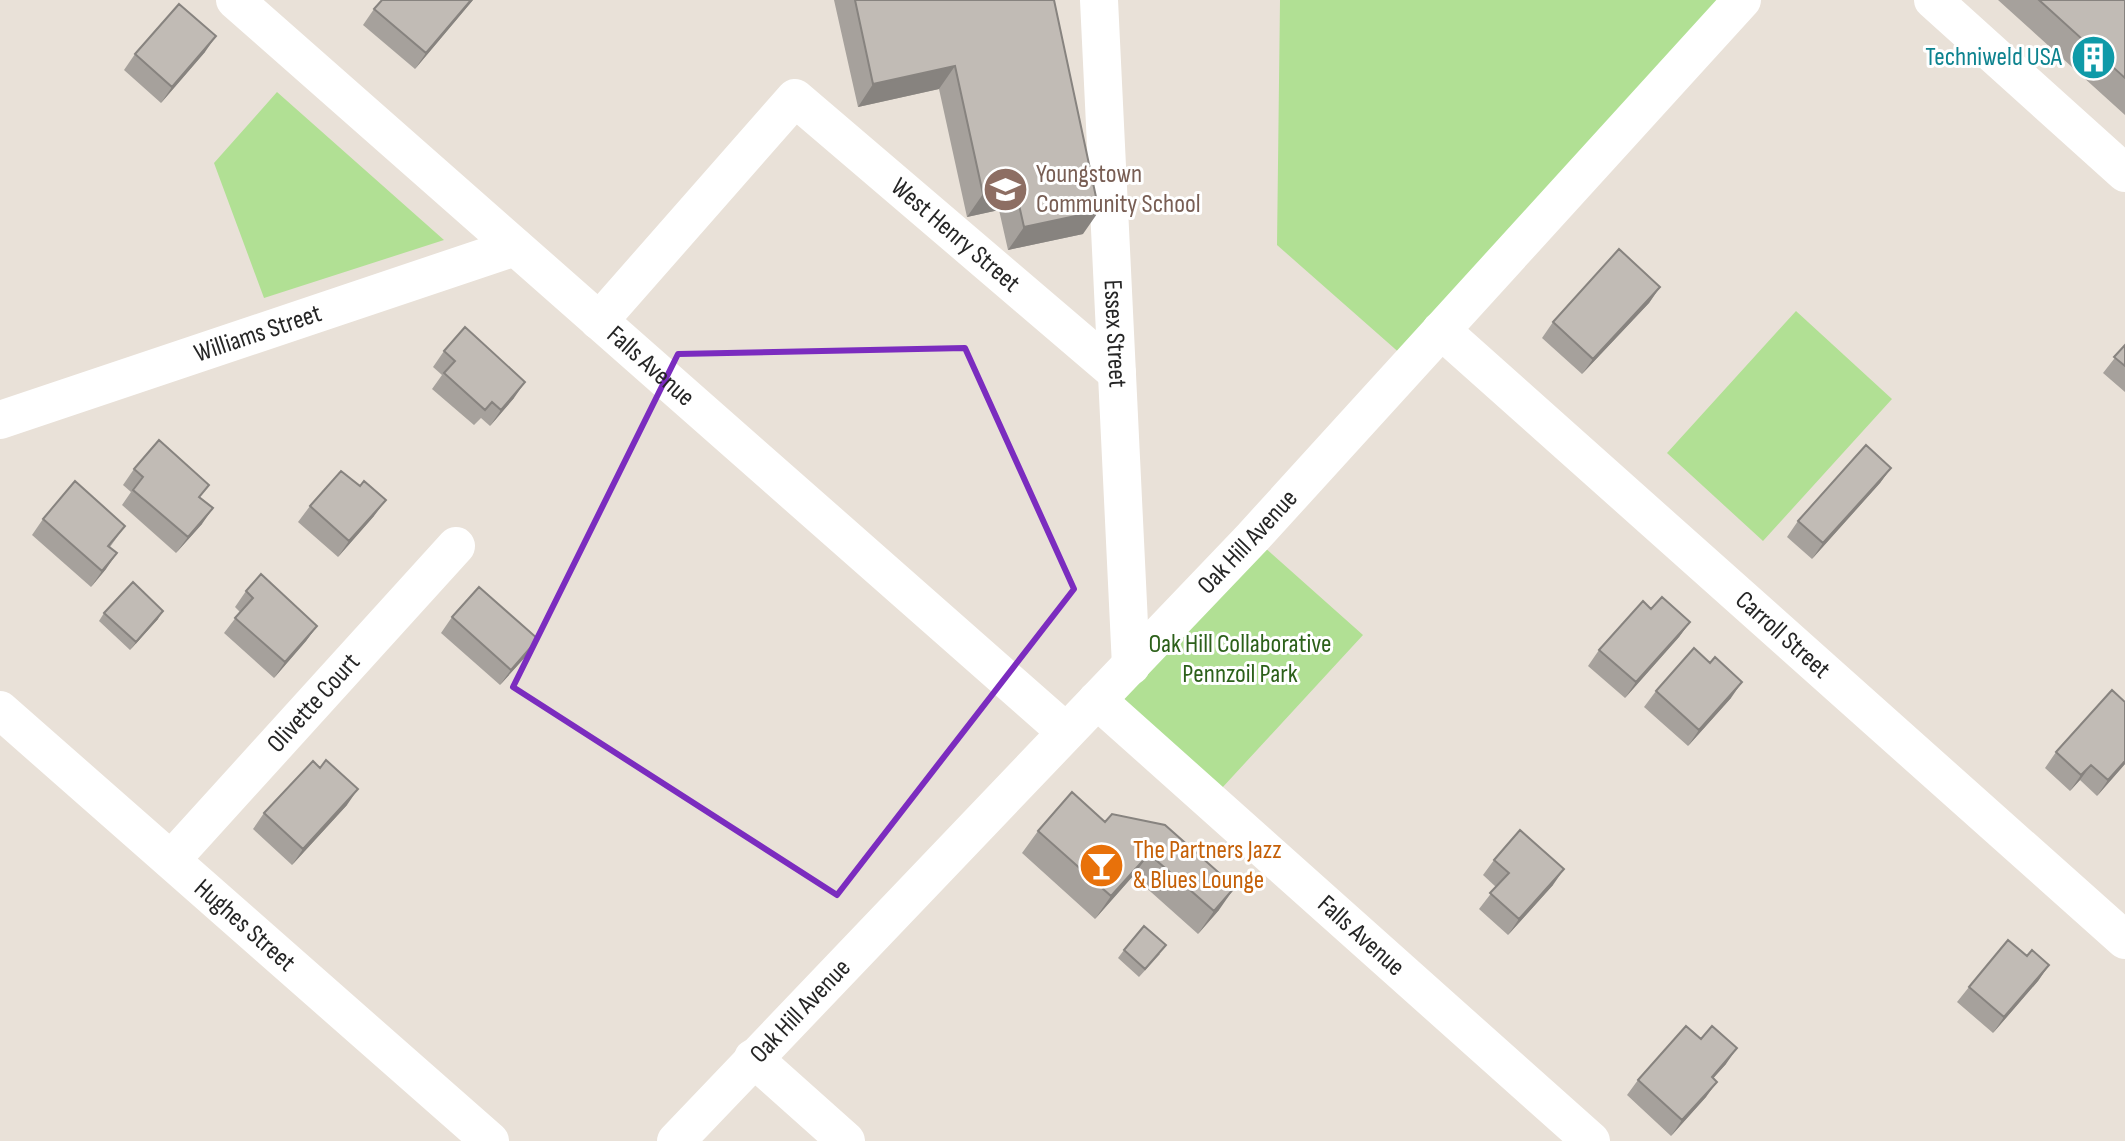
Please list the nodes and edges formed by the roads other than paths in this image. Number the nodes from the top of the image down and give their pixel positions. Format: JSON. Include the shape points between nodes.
{"nodes":[{"id":1,"x":235,"y":0,"type":"edge"},
{"id":2,"x":1099,"y":0,"type":"edge"},
{"id":3,"x":1742,"y":0,"type":"edge"},
{"id":4,"x":1933,"y":0,"type":"edge"},
{"id":5,"x":2125,"y":173,"type":"edge"},
{"id":6,"x":515,"y":247,"type":"junction"},
{"id":7,"x":599,"y":321,"type":"junction"},
{"id":8,"x":1441,"y":330,"type":"junction"},
{"id":9,"x":1117,"y":373,"type":"junction"},
{"id":10,"x":0,"y":420,"type":"edge"},
{"id":11,"x":456,"y":546,"type":"dead end"},
{"id":12,"x":1131,"y":666,"type":"junction"},
{"id":13,"x":1097,"y":700,"type":"junction"},
{"id":14,"x":4,"y":721,"type":"edge"},
{"id":15,"x":1066,"y":732,"type":"junction"},
{"id":16,"x":171,"y":860,"type":"junction"},
{"id":17,"x":2125,"y":940,"type":"edge"},
{"id":18,"x":753,"y":1058,"type":"junction"},
{"id":19,"x":490,"y":1141,"type":"edge"},
{"id":20,"x":676,"y":1141,"type":"edge"},
{"id":21,"x":846,"y":1141,"type":"edge"},
{"id":22,"x":1591,"y":1141,"type":"edge"}],
"edges":[{"from":1,"to":6,"type":"street","name":"Falls Avenue"},
{"from":2,"to":9,"type":"street","name":"Essex Street"},
{"from":3,"to":8,"type":"street","name":"Oak Hill Avenue"},
{"from":4,"to":5,"type":"street"},
{"from":6,"to":7,"type":"street","name":"Falls Avenue"},
{"from":6,"to":10,"type":"street","name":"Williams Street"},
{"from":7,"to":9,"type":"street","name":"West Henry Street","via":[[795,98]]},
{"from":7,"to":15,"type":"street","name":"Falls Avenue"},
{"from":8,"to":12,"type":"street","name":"Oak Hill Avenue"},
{"from":8,"to":17,"type":"street","name":"Carroll Street"},
{"from":9,"to":12,"type":"street","name":"Essex Street"},
{"from":11,"to":16,"type":"street","name":"Olivette Court"},
{"from":12,"to":13,"type":"street","name":"Oak Hill Avenue"},
{"from":13,"to":15,"type":"street","name":"Oak Hill Avenue"},
{"from":13,"to":22,"type":"street","name":"Falls Avenue"},
{"from":14,"to":16,"type":"street","name":"Hughes Street"},
{"from":15,"to":18,"type":"street","name":"Oak Hill Avenue"},
{"from":16,"to":19,"type":"street","name":"Hughes Street"},
{"from":18,"to":20,"type":"street","name":"Oak Hill Avenue"},
{"from":18,"to":21,"type":"street"}]}
